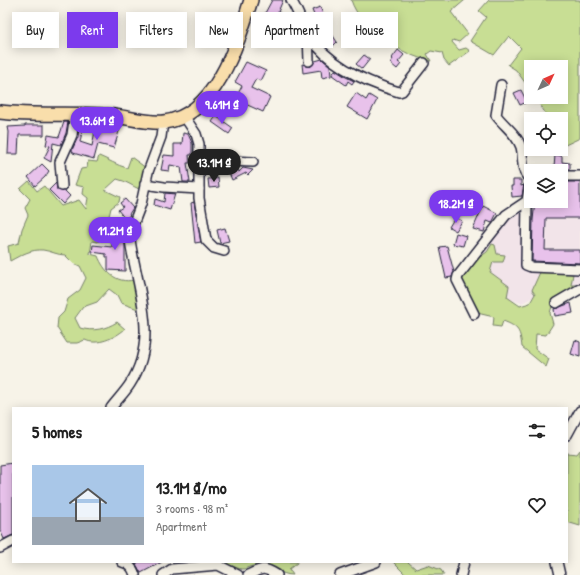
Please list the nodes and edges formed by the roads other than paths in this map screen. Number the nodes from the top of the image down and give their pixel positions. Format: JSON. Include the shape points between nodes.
{"nodes":[{"id":1,"x":251,"y":0,"type":"edge"},
{"id":2,"x":291,"y":0,"type":"edge"},
{"id":3,"x":297,"y":12,"type":"edge"},
{"id":4,"x":309,"y":48,"type":"edge"},
{"id":5,"x":319,"y":48,"type":"edge"},
{"id":6,"x":309,"y":61,"type":"dead end"},
{"id":7,"x":424,"y":63,"type":"dead end"},
{"id":8,"x":501,"y":85,"type":"dead end"},
{"id":9,"x":0,"y":112,"type":"edge"},
{"id":10,"x":75,"y":114,"type":"junction"},
{"id":11,"x":184,"y":116,"type":"junction"},
{"id":12,"x":163,"y":122,"type":"junction"},
{"id":13,"x":254,"y":162,"type":"dead end"},
{"id":14,"x":524,"y":170,"type":"edge"},
{"id":15,"x":200,"y":171,"type":"junction"},
{"id":16,"x":568,"y":176,"type":"edge"},
{"id":17,"x":580,"y":176,"type":"edge"},
{"id":18,"x":145,"y":184,"type":"junction"},
{"id":19,"x":62,"y":186,"type":"dead end"},
{"id":20,"x":199,"y":189,"type":"junction"},
{"id":21,"x":524,"y":203,"type":"edge"},
{"id":22,"x":527,"y":208,"type":"edge"},
{"id":23,"x":224,"y":251,"type":"dead end"},
{"id":24,"x":580,"y":269,"type":"edge"},
{"id":25,"x":580,"y":289,"type":"edge"},
{"id":26,"x":556,"y":303,"type":"dead end"},
{"id":27,"x":474,"y":314,"type":"dead end"},
{"id":28,"x":112,"y":407,"type":"edge"},
{"id":29,"x":580,"y":411,"type":"edge"},
{"id":30,"x":568,"y":433,"type":"edge"},
{"id":31,"x":12,"y":542,"type":"edge"},
{"id":32,"x":0,"y":548,"type":"edge"},
{"id":33,"x":125,"y":563,"type":"edge"},
{"id":34,"x":370,"y":563,"type":"edge"},
{"id":35,"x":464,"y":563,"type":"edge"},
{"id":36,"x":556,"y":563,"type":"edge"},
{"id":37,"x":172,"y":565,"type":"edge"},
{"id":38,"x":359,"y":565,"type":"edge"},
{"id":39,"x":205,"y":571,"type":"edge"},
{"id":40,"x":135,"y":575,"type":"edge"},
{"id":41,"x":163,"y":575,"type":"edge"},
{"id":42,"x":238,"y":575,"type":"edge"},
{"id":43,"x":248,"y":575,"type":"edge"},
{"id":44,"x":277,"y":575,"type":"edge"},
{"id":45,"x":340,"y":575,"type":"edge"},
{"id":46,"x":461,"y":575,"type":"edge"},
{"id":47,"x":560,"y":575,"type":"edge"}],
"edges":[{"from":1,"to":11,"type":"highway","via":[[237,41],[217,84],[211,93]]},
{"from":2,"to":3,"type":"street"},
{"from":4,"to":6,"type":"street"},
{"from":5,"to":7,"type":"street","via":[[326,56],[355,75],[375,85],[399,92]]},
{"from":8,"to":14,"type":"street","via":[[496,115],[518,141]]},
{"from":9,"to":10,"type":"highway"},
{"from":10,"to":12,"type":"highway"},
{"from":10,"to":19,"type":"street","via":[[72,135],[60,162]]},
{"from":11,"to":12,"type":"highway"},
{"from":11,"to":15,"type":"street","via":[[198,139]]},
{"from":12,"to":18,"type":"street","via":[[161,137],[151,160]]},
{"from":13,"to":15,"type":"street","via":[[234,160]]},
{"from":15,"to":20,"type":"street"},
{"from":16,"to":17,"type":"street"},
{"from":18,"to":20,"type":"street"},
{"from":18,"to":28,"type":"street","via":[[130,240],[145,317],[143,352],[130,384]]},
{"from":20,"to":23,"type":"street","via":[[206,240],[214,248]]},
{"from":21,"to":27,"type":"street","via":[[511,210],[458,276],[457,280]]},
{"from":22,"to":24,"type":"street","via":[[526,265],[531,268]]},
{"from":25,"to":26,"type":"street"},
{"from":29,"to":30,"type":"street"},
{"from":31,"to":32,"type":"street"},
{"from":33,"to":40,"type":"street","via":[[133,568]]},
{"from":34,"to":38,"type":"street"},
{"from":35,"to":46,"type":"street"},
{"from":36,"to":47,"type":"street"},
{"from":37,"to":39,"type":"street"},
{"from":37,"to":41,"type":"street"},
{"from":38,"to":45,"type":"street"},
{"from":39,"to":42,"type":"street","via":[[218,565]]},
{"from":43,"to":44,"type":"street","via":[[266,568]]}]}
